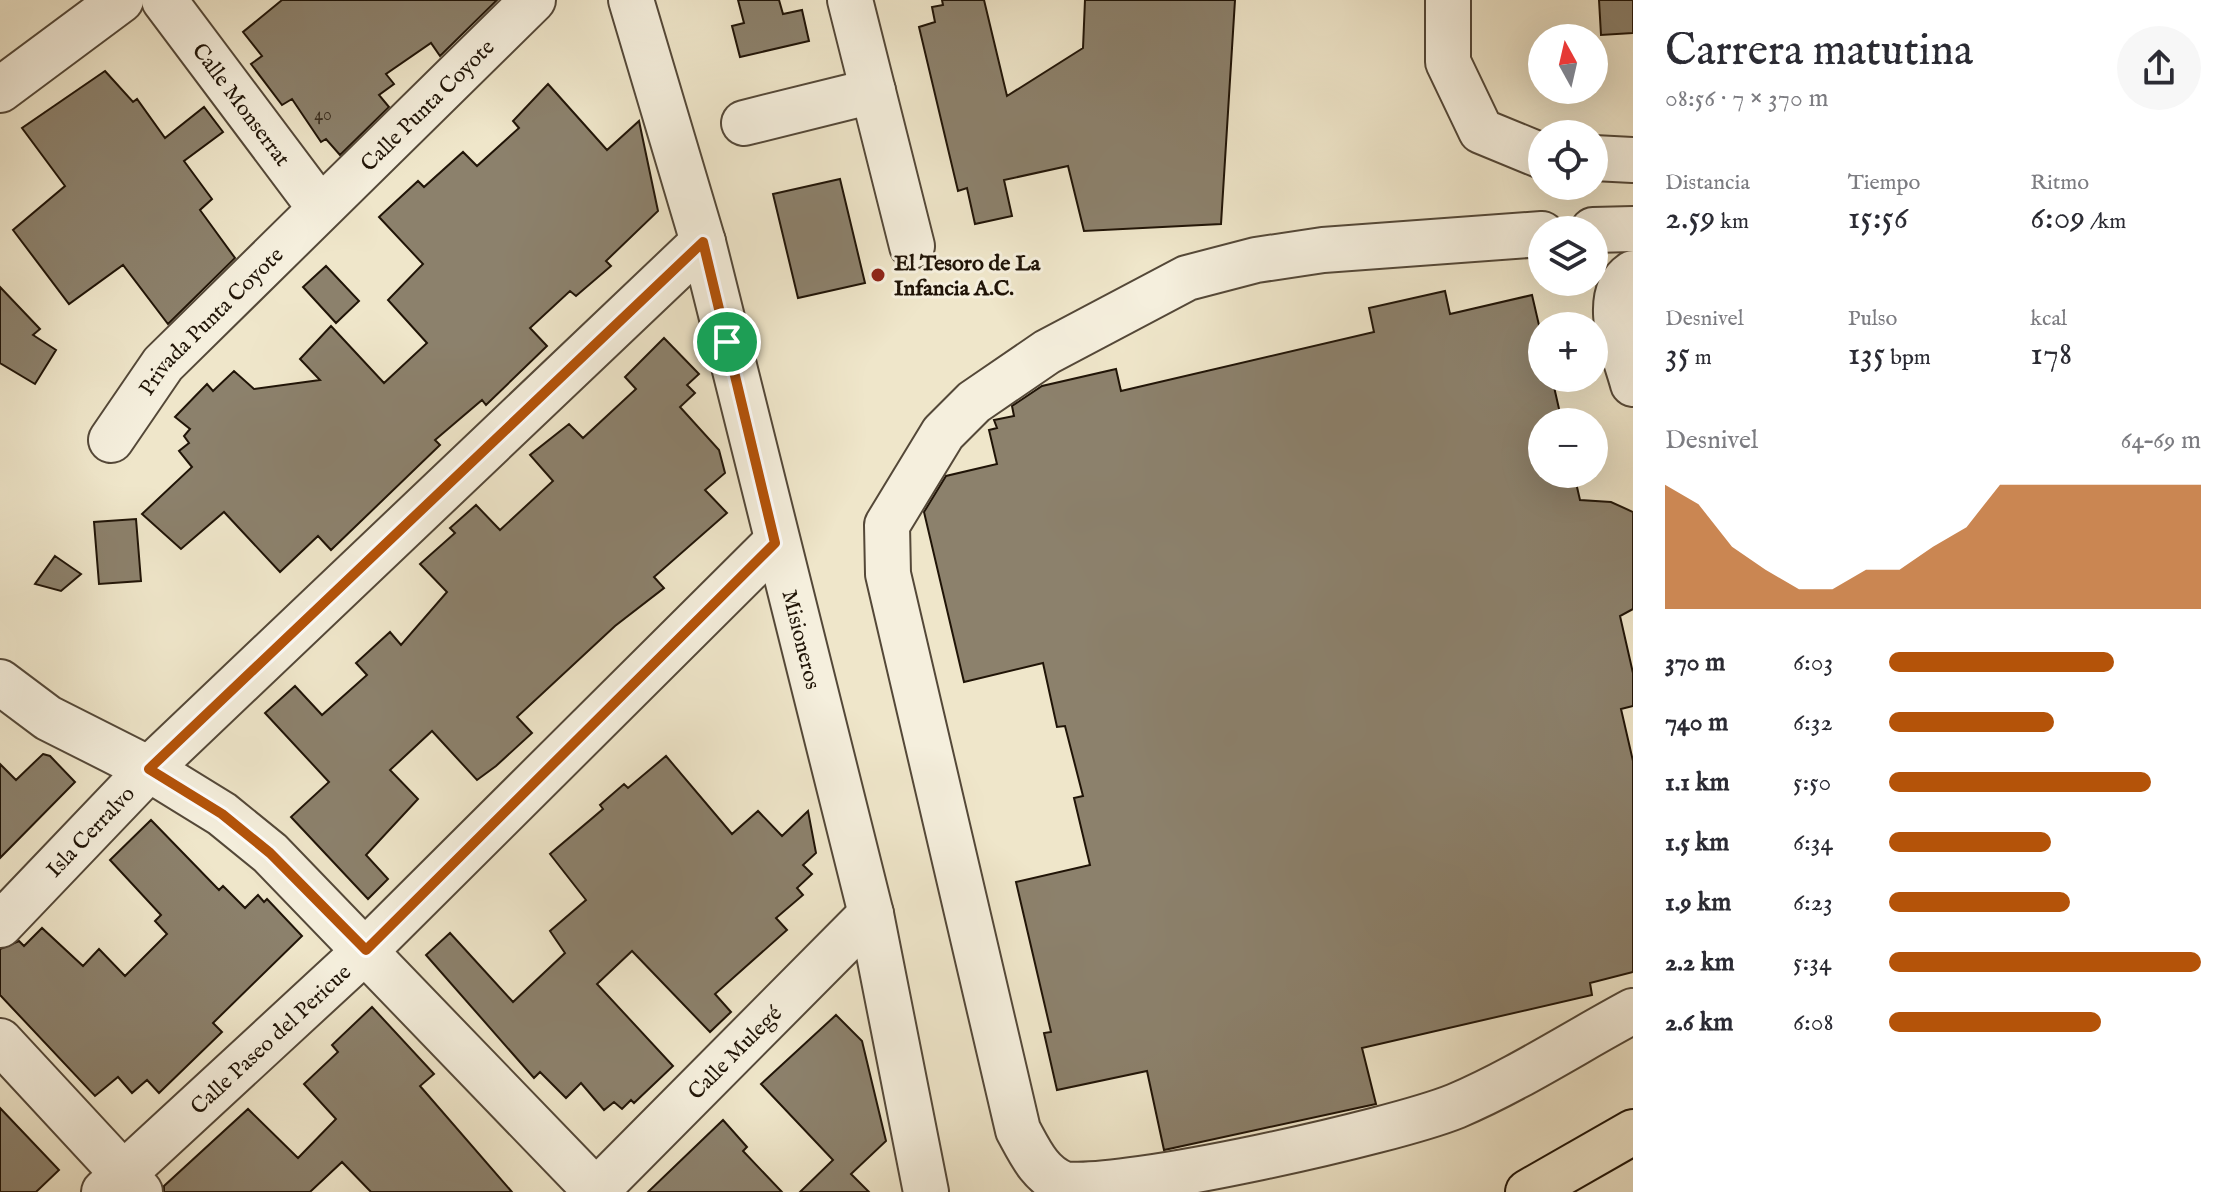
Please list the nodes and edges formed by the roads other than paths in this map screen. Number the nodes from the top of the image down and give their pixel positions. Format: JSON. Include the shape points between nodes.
{"nodes":[{"id":1,"x":121,"y":0,"type":"edge"},
{"id":2,"x":164,"y":0,"type":"edge"},
{"id":3,"x":533,"y":0,"type":"edge"},
{"id":4,"x":631,"y":0,"type":"edge"},
{"id":5,"x":850,"y":0,"type":"edge"},
{"id":6,"x":1448,"y":0,"type":"edge"},
{"id":7,"x":0,"y":90,"type":"edge"},
{"id":8,"x":873,"y":91,"type":"junction"},
{"id":9,"x":744,"y":123,"type":"dead end"},
{"id":10,"x":1528,"y":150,"type":"edge"},
{"id":11,"x":1608,"y":159,"type":"edge"},
{"id":12,"x":1633,"y":160,"type":"edge"},
{"id":13,"x":320,"y":208,"type":"junction"},
{"id":14,"x":1633,"y":229,"type":"edge"},
{"id":15,"x":1608,"y":230,"type":"edge"},
{"id":16,"x":1528,"y":235,"type":"edge"},
{"id":17,"x":703,"y":242,"type":"junction"},
{"id":18,"x":912,"y":246,"type":"dead end"},
{"id":19,"x":1633,"y":273,"type":"edge"},
{"id":20,"x":1633,"y":384,"type":"edge"},
{"id":21,"x":111,"y":440,"type":"dead end"},
{"id":22,"x":775,"y":543,"type":"junction"},
{"id":23,"x":0,"y":682,"type":"edge"},
{"id":24,"x":149,"y":769,"type":"junction"},
{"id":25,"x":871,"y":914,"type":"junction"},
{"id":26,"x":0,"y":925,"type":"edge"},
{"id":27,"x":366,"y":950,"type":"junction"},
{"id":28,"x":1633,"y":1011,"type":"edge"},
{"id":29,"x":0,"y":1041,"type":"edge"},
{"id":30,"x":1629,"y":1142,"type":"edge"},
{"id":31,"x":123,"y":1186,"type":"edge"},
{"id":32,"x":596,"y":1192,"type":"edge"},
{"id":33,"x":926,"y":1192,"type":"edge"},
{"id":34,"x":1528,"y":1192,"type":"edge"}],
"edges":[{"from":1,"to":7,"type":"street"},
{"from":2,"to":13,"type":"street","name":"Calle Monserrat"},
{"from":3,"to":13,"type":"street","name":"Calle Punta Coyote"},
{"from":4,"to":17,"type":"street","name":"Misioneros"},
{"from":5,"to":8,"type":"street"},
{"from":6,"to":10,"type":"street","via":[[1448,62],[1481,131]]},
{"from":8,"to":9,"type":"street"},
{"from":8,"to":18,"type":"street"},
{"from":11,"to":12,"type":"street"},
{"from":13,"to":21,"type":"street","name":"Privada Punta Coyote","via":[[163,364]]},
{"from":14,"to":15,"type":"street"},
{"from":16,"to":28,"type":"street","via":[[1256,260],[1187,278],[1047,352],[974,402],[943,433],[887,525],[888,574],[1018,1130],[1038,1167],[1065,1185],[1119,1186],[1203,1174],[1395,1129],[1459,1104]]},
{"from":17,"to":22,"type":"street","name":"Misioneros"},
{"from":17,"to":24,"type":"street","name":"Isla Cerralvo"},
{"from":19,"to":20,"type":"street","via":[[1618,292],[1616,320]]},
{"from":22,"to":25,"type":"street","name":"Misioneros"},
{"from":22,"to":27,"type":"street","name":"Calle Paseo del Pericue"},
{"from":23,"to":24,"type":"street","via":[[48,718]]},
{"from":24,"to":26,"type":"street","name":"Isla Cerralvo"},
{"from":24,"to":27,"type":"street","via":[[222,814],[270,853]]},
{"from":25,"to":32,"type":"street","name":"Calle Mulegé"},
{"from":25,"to":33,"type":"street","name":"Misioneros"},
{"from":27,"to":31,"type":"street","name":"Calle Paseo del Pericue"},
{"from":27,"to":32,"type":"street"},
{"from":29,"to":31,"type":"street"},
{"from":30,"to":34,"type":"main road"}]}
